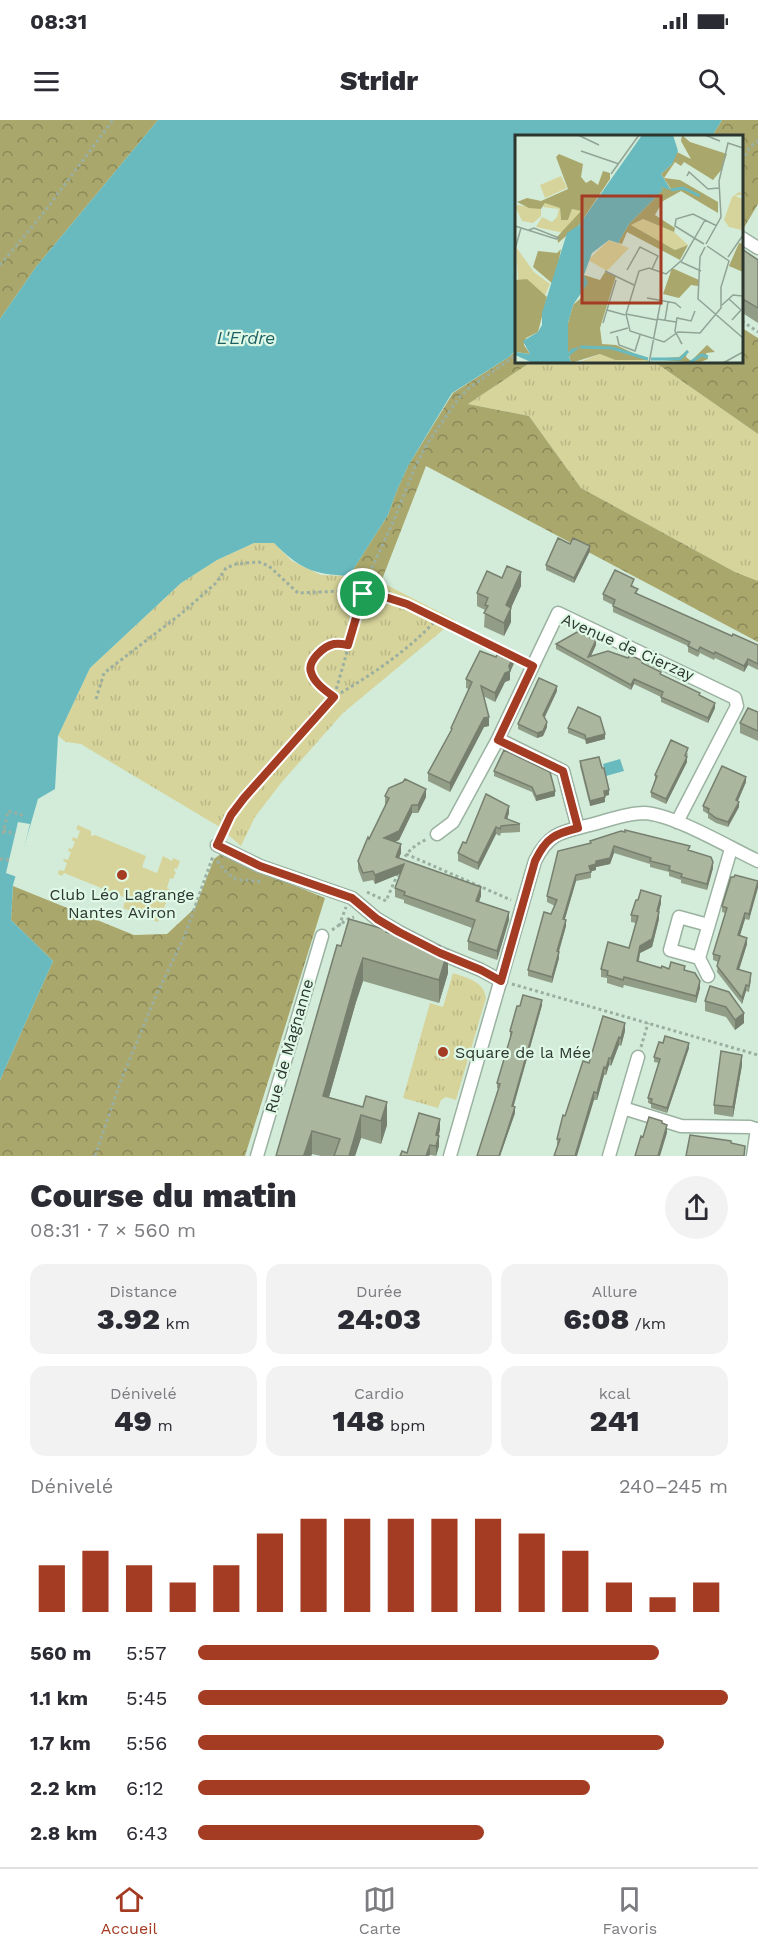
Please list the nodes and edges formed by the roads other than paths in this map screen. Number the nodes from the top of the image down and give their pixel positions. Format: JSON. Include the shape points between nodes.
{"nodes":[{"id":1,"x":743,"y":239,"type":"edge"},
{"id":2,"x":758,"y":248,"type":"edge"},
{"id":3,"x":498,"y":740,"type":"junction"},
{"id":4,"x":677,"y":822,"type":"junction"},
{"id":5,"x":578,"y":828,"type":"junction"},
{"id":6,"x":437,"y":834,"type":"road end"},
{"id":7,"x":217,"y":845,"type":"road end"},
{"id":8,"x":731,"y":849,"type":"junction"},
{"id":9,"x":758,"y":861,"type":"edge"},
{"id":10,"x":708,"y":925,"type":"junction"},
{"id":11,"x":322,"y":936,"type":"dead end"},
{"id":12,"x":699,"y":958,"type":"junction"},
{"id":13,"x":708,"y":976,"type":"dead end"},
{"id":14,"x":507,"y":983,"type":"junction"},
{"id":15,"x":638,"y":1057,"type":"road end"},
{"id":16,"x":623,"y":1108,"type":"junction"},
{"id":17,"x":757,"y":1130,"type":"edge"},
{"id":18,"x":257,"y":1156,"type":"edge"},
{"id":19,"x":450,"y":1156,"type":"edge"},
{"id":20,"x":609,"y":1156,"type":"edge"},
{"id":21,"x":753,"y":1156,"type":"edge"}],
"edges":[{"from":1,"to":2,"type":"street"},
{"from":3,"to":4,"type":"street","name":"Avenue de Cierzay","via":[[558,613],[735,698],[737,706]]},
{"from":3,"to":5,"type":"street","via":[[563,771]]},
{"from":3,"to":6,"type":"street","name":"Avenue de Cierzay","via":[[453,822]]},
{"from":4,"to":5,"type":"street","via":[[636,814]]},
{"from":4,"to":8,"type":"street"},
{"from":5,"to":14,"type":"street","via":[[554,836],[544,844],[535,861]]},
{"from":7,"to":14,"type":"street","via":[[260,866],[352,898],[399,932]]},
{"from":8,"to":9,"type":"street"},
{"from":8,"to":10,"type":"street"},
{"from":10,"to":12,"type":"street"},
{"from":10,"to":12,"type":"street","via":[[679,917],[670,950]]},
{"from":11,"to":18,"type":"street","name":"Rue de Magnanne"},
{"from":12,"to":13,"type":"street"},
{"from":14,"to":19,"type":"street"},
{"from":15,"to":16,"type":"street"},
{"from":16,"to":17,"type":"street","via":[[681,1126]]},
{"from":16,"to":20,"type":"street"},
{"from":17,"to":21,"type":"street"}]}
